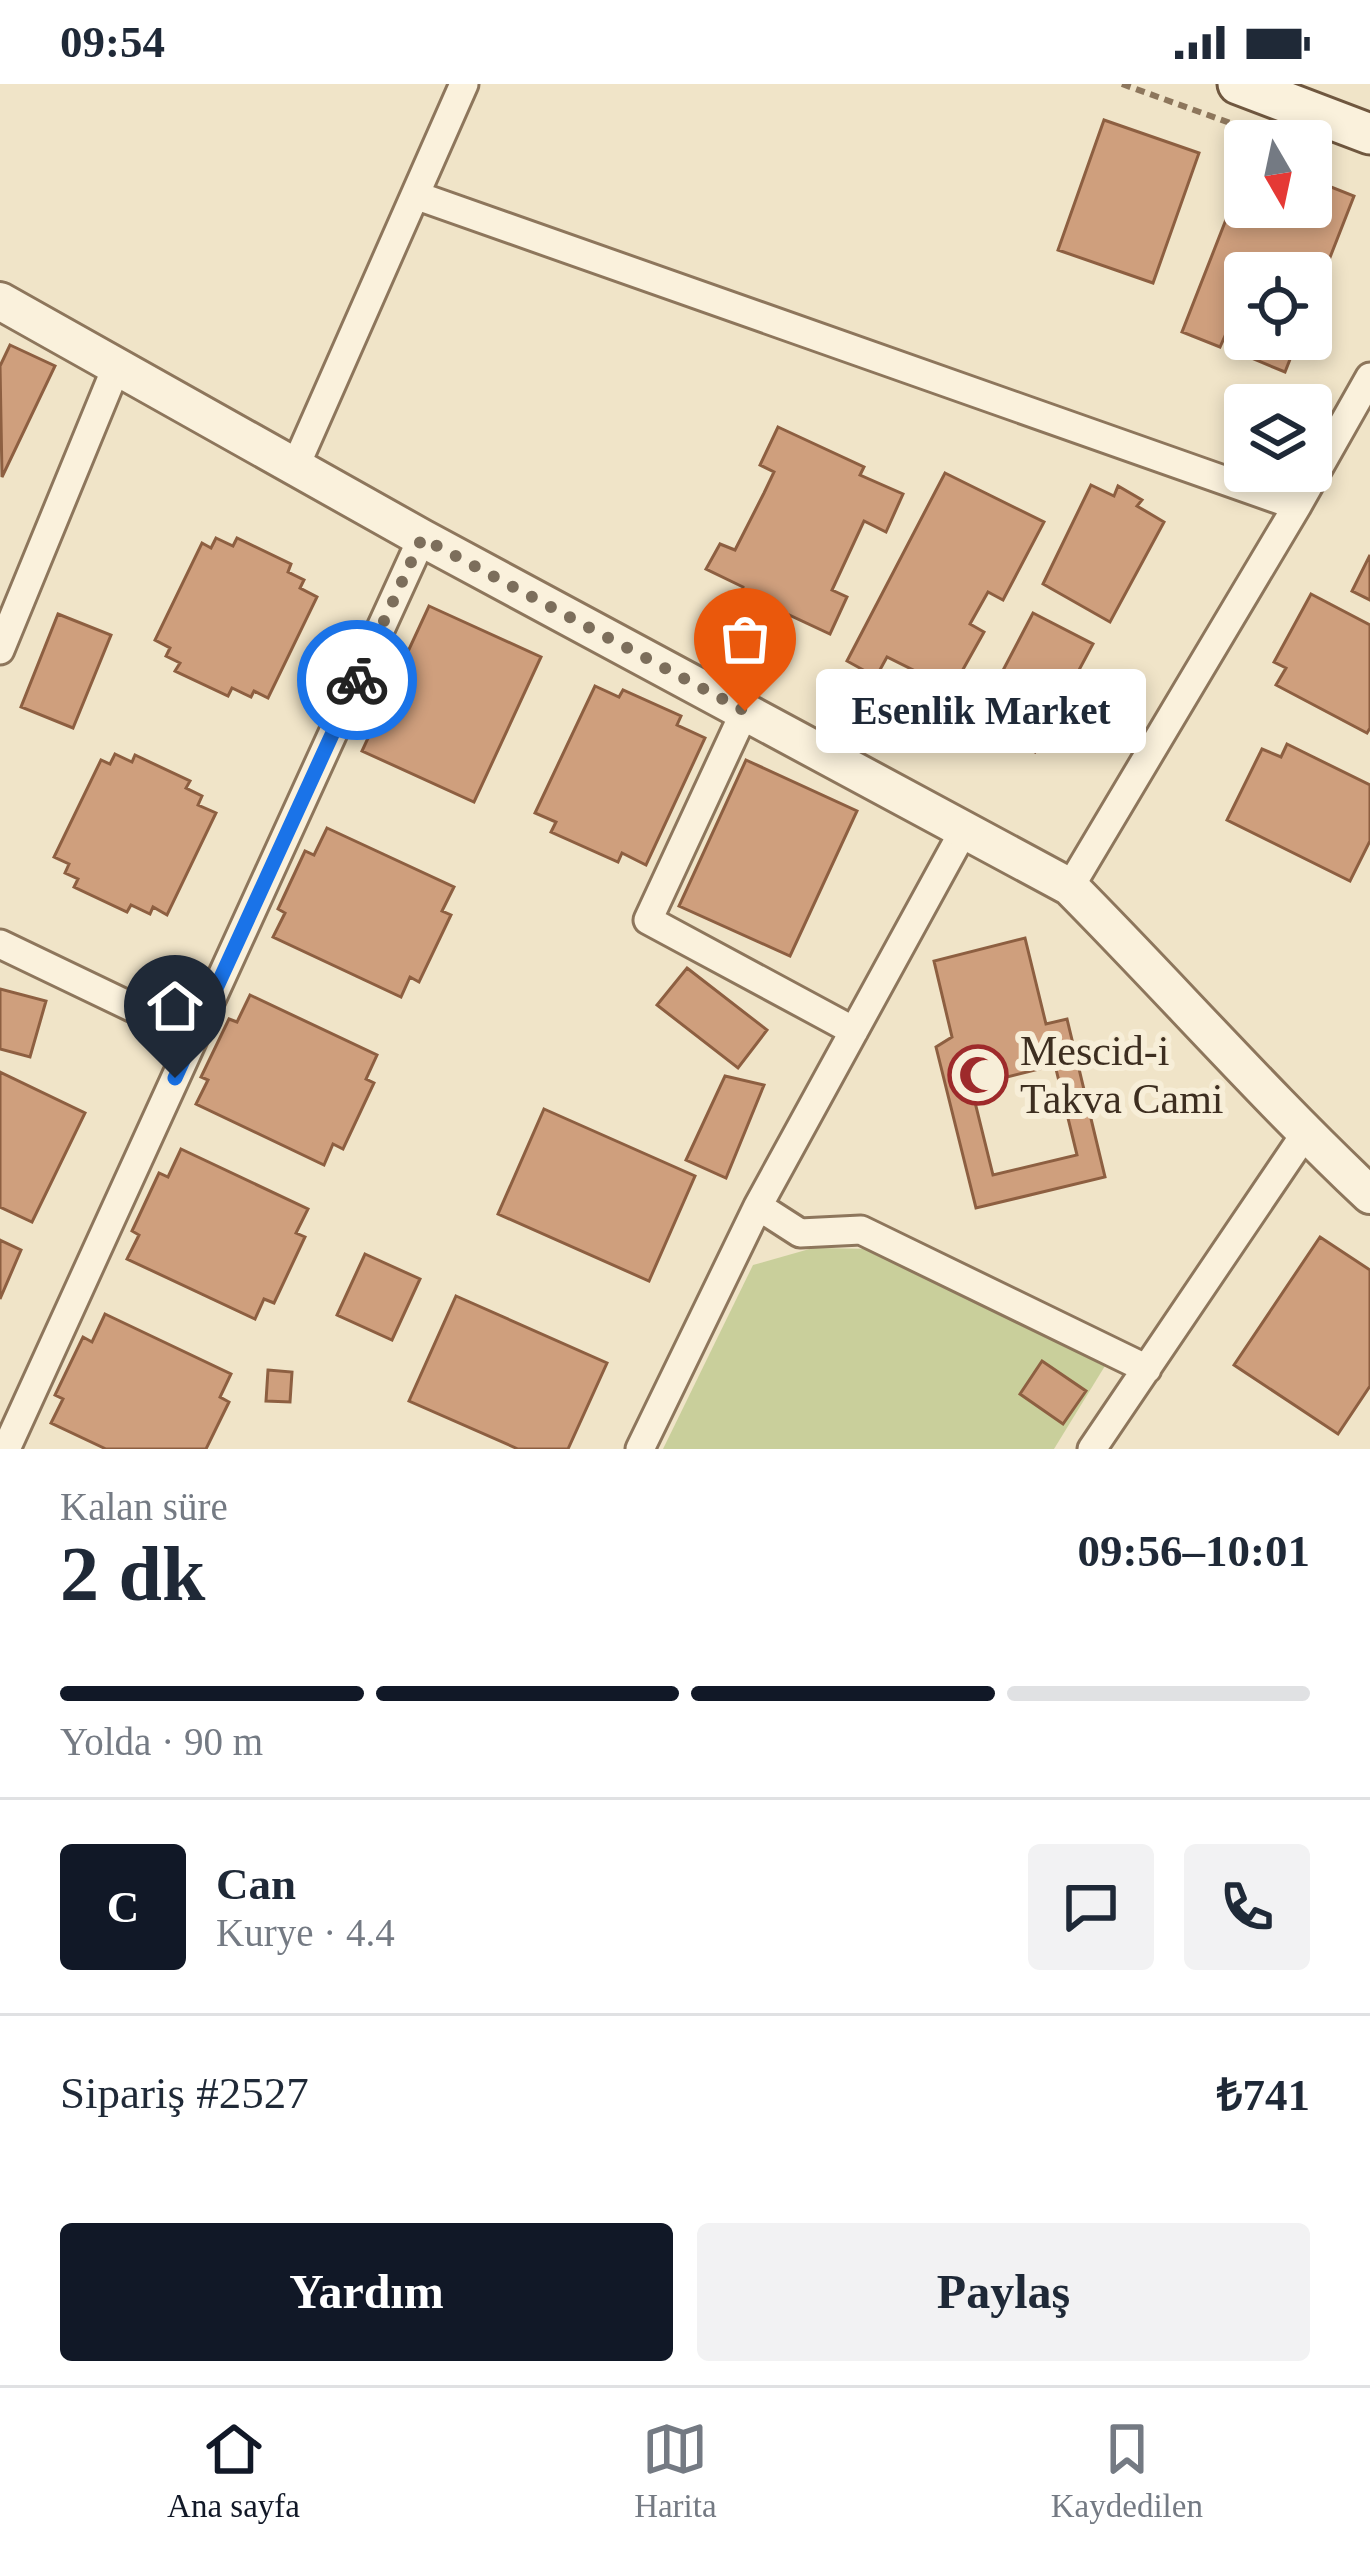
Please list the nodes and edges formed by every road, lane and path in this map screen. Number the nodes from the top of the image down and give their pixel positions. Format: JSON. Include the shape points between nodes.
{"nodes":[{"id":1,"x":464,"y":84,"type":"edge"},
{"id":2,"x":1122,"y":84,"type":"edge"},
{"id":3,"x":1238,"y":84,"type":"edge"},
{"id":4,"x":1224,"y":121,"type":"edge"},
{"id":5,"x":1370,"y":134,"type":"edge"},
{"id":6,"x":415,"y":195,"type":"junction"},
{"id":7,"x":0,"y":301,"type":"edge"},
{"id":8,"x":116,"y":368,"type":"junction"},
{"id":9,"x":1370,"y":377,"type":"edge"},
{"id":10,"x":295,"y":467,"type":"junction"},
{"id":11,"x":1297,"y":506,"type":"junction"},
{"id":12,"x":422,"y":538,"type":"junction"},
{"id":13,"x":0,"y":650,"type":"edge"},
{"id":14,"x":745,"y":711,"type":"junction"},
{"id":15,"x":964,"y":830,"type":"junction"},
{"id":16,"x":1070,"y":887,"type":"junction"},
{"id":17,"x":0,"y":944,"type":"edge"},
{"id":18,"x":854,"y":1031,"type":"junction"},
{"id":19,"x":194,"y":1037,"type":"junction"},
{"id":20,"x":1305,"y":1134,"type":"junction"},
{"id":21,"x":1370,"y":1195,"type":"edge"},
{"id":22,"x":758,"y":1207,"type":"junction"},
{"id":23,"x":1147,"y":1369,"type":"junction"},
{"id":24,"x":6,"y":1449,"type":"edge"},
{"id":25,"x":640,"y":1449,"type":"edge"},
{"id":26,"x":1093,"y":1449,"type":"edge"}],
"edges":[{"from":1,"to":6,"type":"street"},
{"from":2,"to":4,"type":"path"},
{"from":3,"to":5,"type":"main road"},
{"from":6,"to":10,"type":"street"},
{"from":6,"to":11,"type":"street"},
{"from":7,"to":8,"type":"street"},
{"from":8,"to":10,"type":"street"},
{"from":8,"to":13,"type":"street"},
{"from":9,"to":11,"type":"street"},
{"from":10,"to":12,"type":"street"},
{"from":11,"to":16,"type":"street"},
{"from":12,"to":14,"type":"street"},
{"from":12,"to":19,"type":"street"},
{"from":14,"to":15,"type":"street"},
{"from":14,"to":18,"type":"street","via":[[648,920]]},
{"from":15,"to":16,"type":"street"},
{"from":15,"to":18,"type":"street"},
{"from":16,"to":20,"type":"street"},
{"from":17,"to":19,"type":"street"},
{"from":18,"to":22,"type":"street"},
{"from":19,"to":24,"type":"street"},
{"from":20,"to":21,"type":"street"},
{"from":20,"to":23,"type":"street"},
{"from":22,"to":23,"type":"street","via":[[800,1233],[860,1230]]},
{"from":22,"to":25,"type":"street"},
{"from":23,"to":26,"type":"street"}]}
